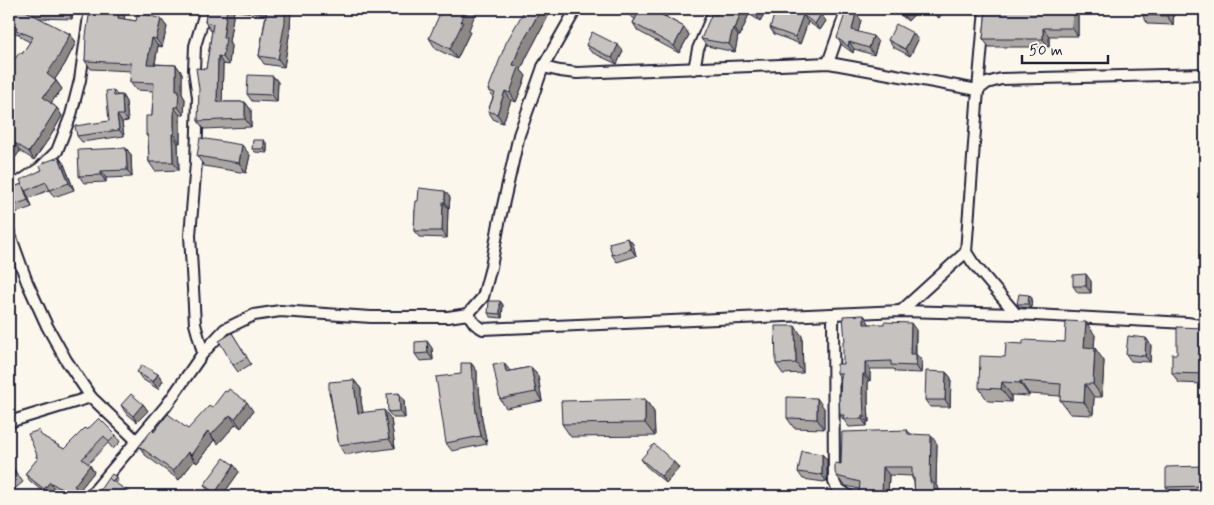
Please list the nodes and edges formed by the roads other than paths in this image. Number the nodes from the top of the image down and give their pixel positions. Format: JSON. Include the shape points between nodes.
{"nodes":[{"id":1,"x":90,"y":9,"type":"edge"},
{"id":2,"x":206,"y":9,"type":"edge"},
{"id":3,"x":576,"y":9,"type":"edge"},
{"id":4,"x":715,"y":9,"type":"edge"},
{"id":5,"x":847,"y":9,"type":"edge"},
{"id":6,"x":985,"y":9,"type":"edge"},
{"id":7,"x":828,"y":63,"type":"junction"},
{"id":8,"x":543,"y":67,"type":"junction"},
{"id":9,"x":694,"y":68,"type":"junction"},
{"id":10,"x":1205,"y":74,"type":"edge"},
{"id":11,"x":978,"y":90,"type":"junction"},
{"id":12,"x":9,"y":189,"type":"edge"},
{"id":13,"x":9,"y":232,"type":"edge"},
{"id":14,"x":966,"y":252,"type":"junction"},
{"id":15,"x":902,"y":311,"type":"junction"},
{"id":16,"x":468,"y":314,"type":"junction"},
{"id":17,"x":833,"y":314,"type":"junction"},
{"id":18,"x":1016,"y":314,"type":"junction"},
{"id":19,"x":1205,"y":326,"type":"edge"},
{"id":20,"x":203,"y":353,"type":"junction"},
{"id":21,"x":91,"y":396,"type":"junction"},
{"id":22,"x":9,"y":422,"type":"edge"},
{"id":23,"x":137,"y":441,"type":"junction"},
{"id":24,"x":90,"y":496,"type":"edge"},
{"id":25,"x":849,"y":496,"type":"edge"}],
"edges":[{"from":1,"to":12,"type":"street","via":[[80,80],[57,152]]},
{"from":2,"to":20,"type":"street","via":[[195,46],[198,97],[190,236],[195,324]]},
{"from":3,"to":8,"type":"street"},
{"from":4,"to":9,"type":"street","via":[[698,49]]},
{"from":5,"to":7,"type":"street"},
{"from":6,"to":11,"type":"street"},
{"from":7,"to":9,"type":"street"},
{"from":7,"to":11,"type":"street"},
{"from":8,"to":9,"type":"street","via":[[577,73]]},
{"from":8,"to":16,"type":"street","via":[[519,135],[483,297]]},
{"from":10,"to":11,"type":"street","via":[[1001,79]]},
{"from":11,"to":14,"type":"street"},
{"from":13,"to":21,"type":"street","via":[[47,326]]},
{"from":14,"to":15,"type":"street"},
{"from":14,"to":18,"type":"street"},
{"from":15,"to":17,"type":"street"},
{"from":15,"to":18,"type":"street"},
{"from":16,"to":17,"type":"street","via":[[475,324],[483,328]]},
{"from":16,"to":20,"type":"street","via":[[371,317],[280,311],[254,315],[225,329]]},
{"from":17,"to":25,"type":"street","via":[[839,433],[834,482]]},
{"from":18,"to":19,"type":"street"},
{"from":20,"to":23,"type":"street"},
{"from":21,"to":22,"type":"street"},
{"from":21,"to":23,"type":"street"},
{"from":23,"to":24,"type":"street"}]}
